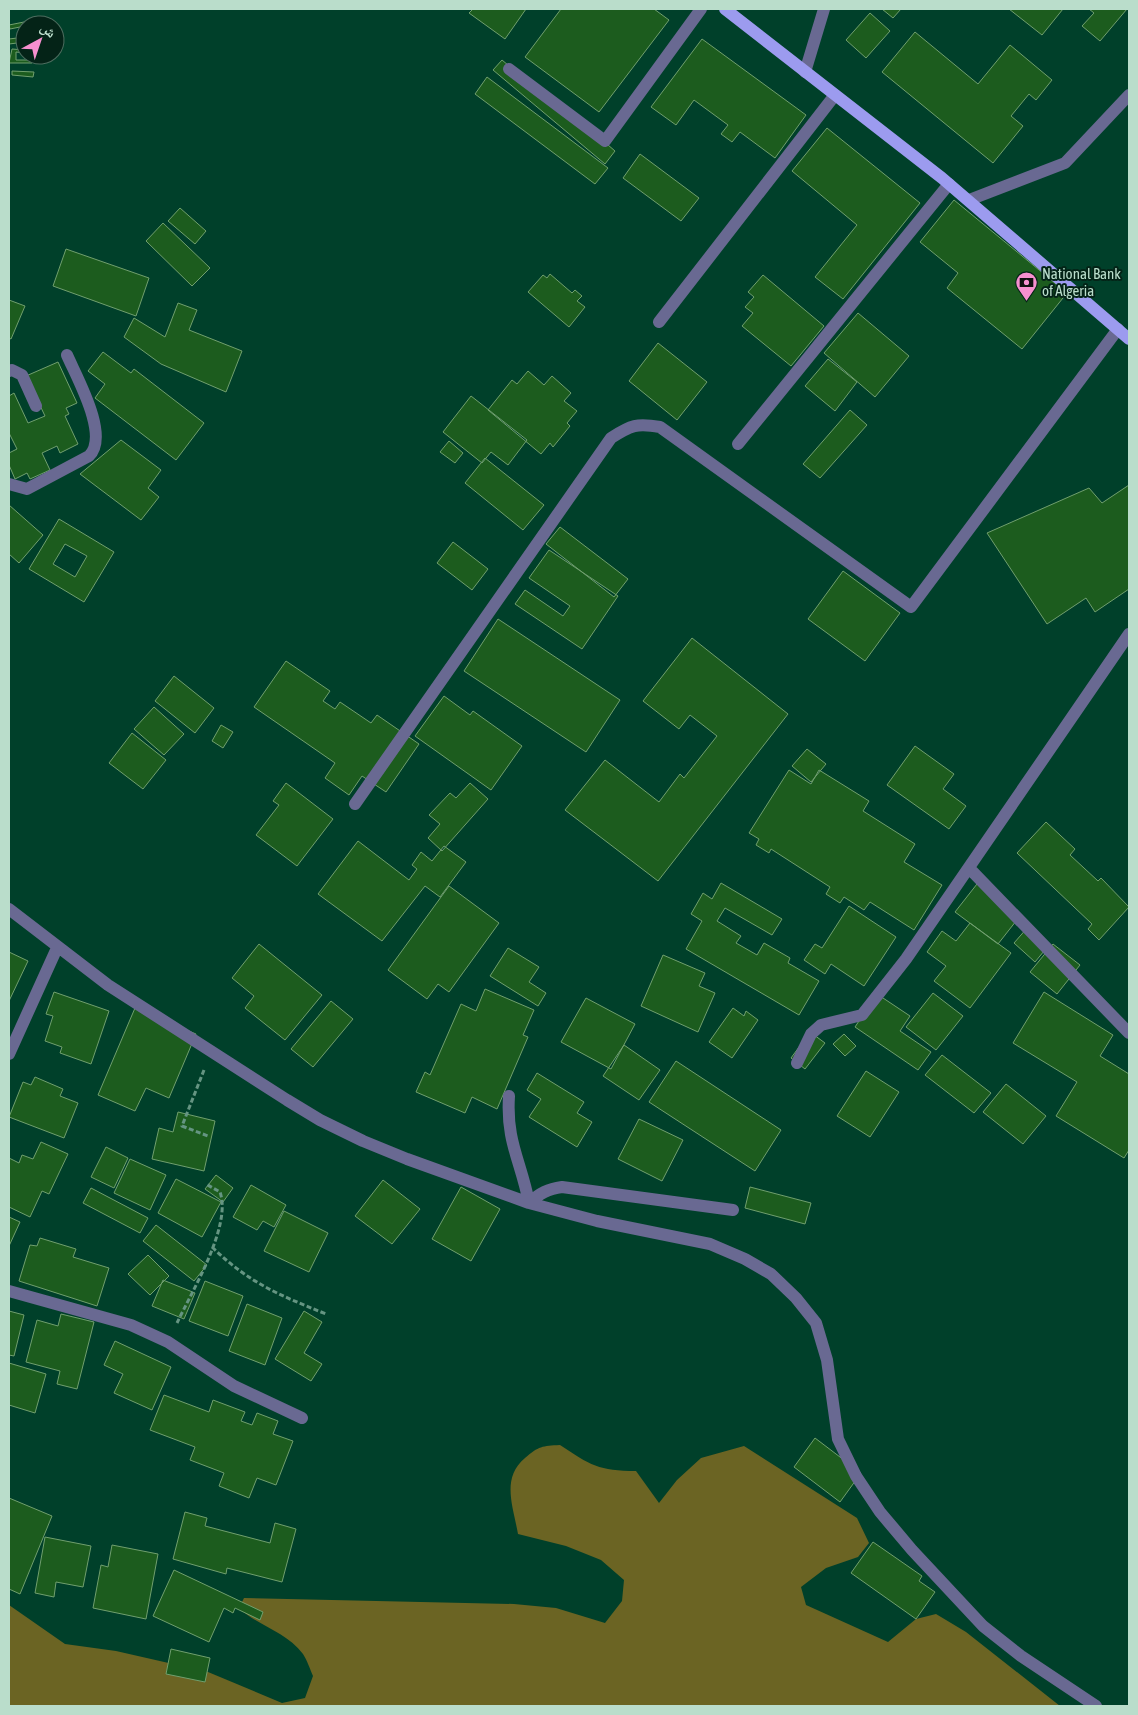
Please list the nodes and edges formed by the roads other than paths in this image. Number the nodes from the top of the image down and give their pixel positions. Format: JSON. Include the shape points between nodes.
{"nodes":[{"id":1,"x":701,"y":9,"type":"edge"},
{"id":2,"x":725,"y":9,"type":"edge"},
{"id":3,"x":824,"y":9,"type":"edge"},
{"id":4,"x":509,"y":69,"type":"dead end"},
{"id":5,"x":806,"y":72,"type":"junction"},
{"id":6,"x":835,"y":95,"type":"junction"},
{"id":7,"x":1129,"y":95,"type":"edge"},
{"id":8,"x":949,"y":184,"type":"junction"},
{"id":9,"x":968,"y":200,"type":"junction"},
{"id":10,"x":659,"y":322,"type":"dead end"},
{"id":11,"x":1118,"y":329,"type":"junction"},
{"id":12,"x":1129,"y":340,"type":"edge"},
{"id":13,"x":67,"y":355,"type":"dead end"},
{"id":14,"x":9,"y":371,"type":"edge"},
{"id":15,"x":36,"y":406,"type":"dead end"},
{"id":16,"x":738,"y":444,"type":"dead end"},
{"id":17,"x":9,"y":484,"type":"edge"},
{"id":18,"x":1129,"y":634,"type":"edge"},
{"id":19,"x":355,"y":804,"type":"dead end"},
{"id":20,"x":969,"y":868,"type":"junction"},
{"id":21,"x":9,"y":909,"type":"edge"},
{"id":22,"x":57,"y":948,"type":"junction"},
{"id":23,"x":1129,"y":1033,"type":"edge"},
{"id":24,"x":9,"y":1054,"type":"edge"},
{"id":25,"x":797,"y":1063,"type":"dead end"},
{"id":26,"x":509,"y":1096,"type":"dead end"},
{"id":27,"x":529,"y":1203,"type":"junction"},
{"id":28,"x":733,"y":1210,"type":"dead end"},
{"id":29,"x":9,"y":1291,"type":"edge"},
{"id":30,"x":302,"y":1418,"type":"dead end"},
{"id":31,"x":1096,"y":1706,"type":"edge"}],
"edges":[{"from":1,"to":4,"type":"street","via":[[605,141]]},
{"from":2,"to":5,"type":"main road"},
{"from":3,"to":5,"type":"street"},
{"from":5,"to":6,"type":"main road"},
{"from":6,"to":8,"type":"main road"},
{"from":6,"to":10,"type":"street"},
{"from":7,"to":9,"type":"street","via":[[1065,163]]},
{"from":8,"to":9,"type":"main road"},
{"from":8,"to":16,"type":"street"},
{"from":9,"to":11,"type":"main road"},
{"from":11,"to":12,"type":"main road"},
{"from":11,"to":19,"type":"street","via":[[910,607],[660,427],[640,424],[626,428],[611,438]]},
{"from":13,"to":17,"type":"street","via":[[88,402],[96,447],[89,456],[27,489]]},
{"from":14,"to":15,"type":"street","via":[[22,375]]},
{"from":18,"to":20,"type":"street"},
{"from":20,"to":23,"type":"street"},
{"from":20,"to":25,"type":"street","via":[[906,959],[862,1015],[821,1026],[811,1034]]},
{"from":21,"to":22,"type":"street"},
{"from":22,"to":24,"type":"street"},
{"from":22,"to":27,"type":"street","via":[[108,985],[312,1115],[407,1160]]},
{"from":26,"to":27,"type":"street","via":[[511,1141]]},
{"from":27,"to":28,"type":"street","via":[[550,1188],[562,1187]]},
{"from":27,"to":31,"type":"street","via":[[597,1221],[710,1244],[771,1274],[816,1322],[827,1360],[838,1439],[856,1476],[880,1512],[983,1626],[1021,1656]]},
{"from":29,"to":30,"type":"street","via":[[131,1324],[168,1342],[234,1386]]}]}
